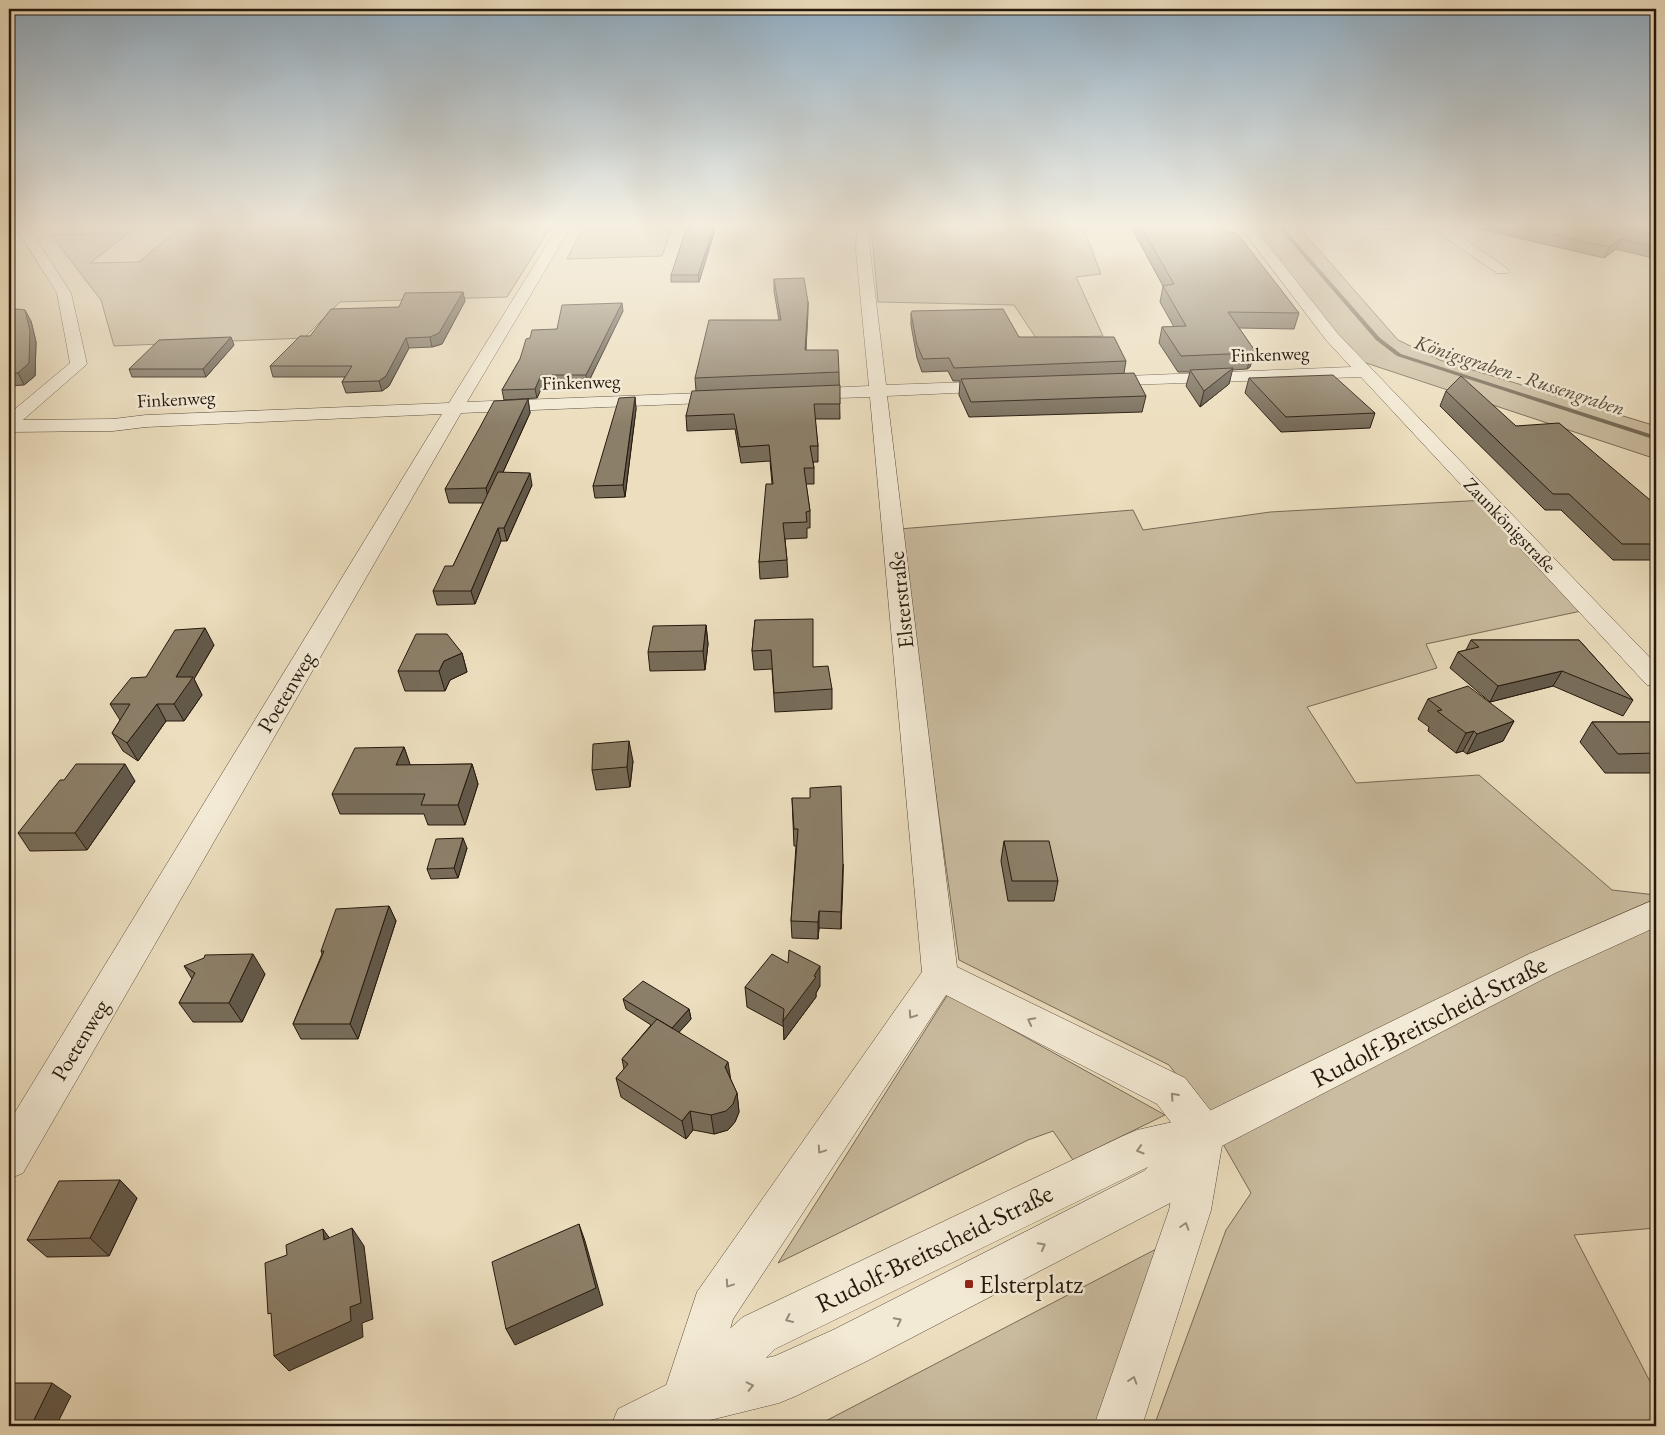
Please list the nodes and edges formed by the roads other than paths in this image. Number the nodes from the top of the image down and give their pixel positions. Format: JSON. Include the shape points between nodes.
{"nodes":[{"id":1,"x":64,"y":292,"type":"edge"},
{"id":2,"x":525,"y":292,"type":"edge"},
{"id":3,"x":869,"y":292,"type":"edge"},
{"id":4,"x":1297,"y":292,"type":"edge"},
{"id":5,"x":1364,"y":372,"type":"junction"},
{"id":6,"x":1087,"y":383,"type":"edge"},
{"id":7,"x":1018,"y":386,"type":"edge"},
{"id":8,"x":880,"y":391,"type":"junction"},
{"id":9,"x":791,"y":395,"type":"edge"},
{"id":10,"x":741,"y":397,"type":"edge"},
{"id":11,"x":454,"y":408,"type":"junction"},
{"id":12,"x":9,"y":425,"type":"edge"},
{"id":13,"x":1656,"y":679,"type":"edge"},
{"id":14,"x":1656,"y":912,"type":"edge"},
{"id":15,"x":940,"y":975,"type":"junction"},
{"id":16,"x":1204,"y":1134,"type":"junction"},
{"id":17,"x":9,"y":1159,"type":"edge"},
{"id":18,"x":686,"y":1414,"type":"edge"},
{"id":19,"x":635,"y":1426,"type":"edge"},
{"id":20,"x":1118,"y":1426,"type":"edge"}],
"edges":[{"from":1,"to":12,"type":"street","via":[[78,364]]},
{"from":2,"to":11,"type":"street","name":"Poetenweg"},
{"from":3,"to":8,"type":"street","name":"Elsterstraße"},
{"from":4,"to":5,"type":"street","name":"Zaunkönigstraße","via":[[1332,338]]},
{"from":5,"to":6,"type":"street","name":"Finkenweg"},
{"from":5,"to":13,"type":"street","name":"Zaunkönigstraße"},
{"from":7,"to":8,"type":"street"},
{"from":8,"to":9,"type":"street"},
{"from":8,"to":15,"type":"street","name":"Elsterstraße"},
{"from":10,"to":11,"type":"street","name":"Finkenweg"},
{"from":11,"to":12,"type":"street","name":"Finkenweg","via":[[113,425]]},
{"from":11,"to":17,"type":"street","name":"Poetenweg"},
{"from":14,"to":16,"type":"street","name":"Rudolf-Breitscheid-Straße","via":[[1541,964]]},
{"from":16,"to":15,"type":"street","one_way":true,"via":[[1171,1091]]},
{"from":15,"to":18,"type":"street","one_way":true,"via":[[713,1308]]},
{"from":16,"to":18,"type":"street","name":"Rudolf-Breitscheid-Straße","via":[[1158,1186],[851,1345],[779,1379]]},
{"from":20,"to":16,"type":"street","one_way":true,"via":[[1190,1210]]},
{"from":18,"to":19,"type":"street","name":"Rudolf-Breitscheid-Straße"}]}
